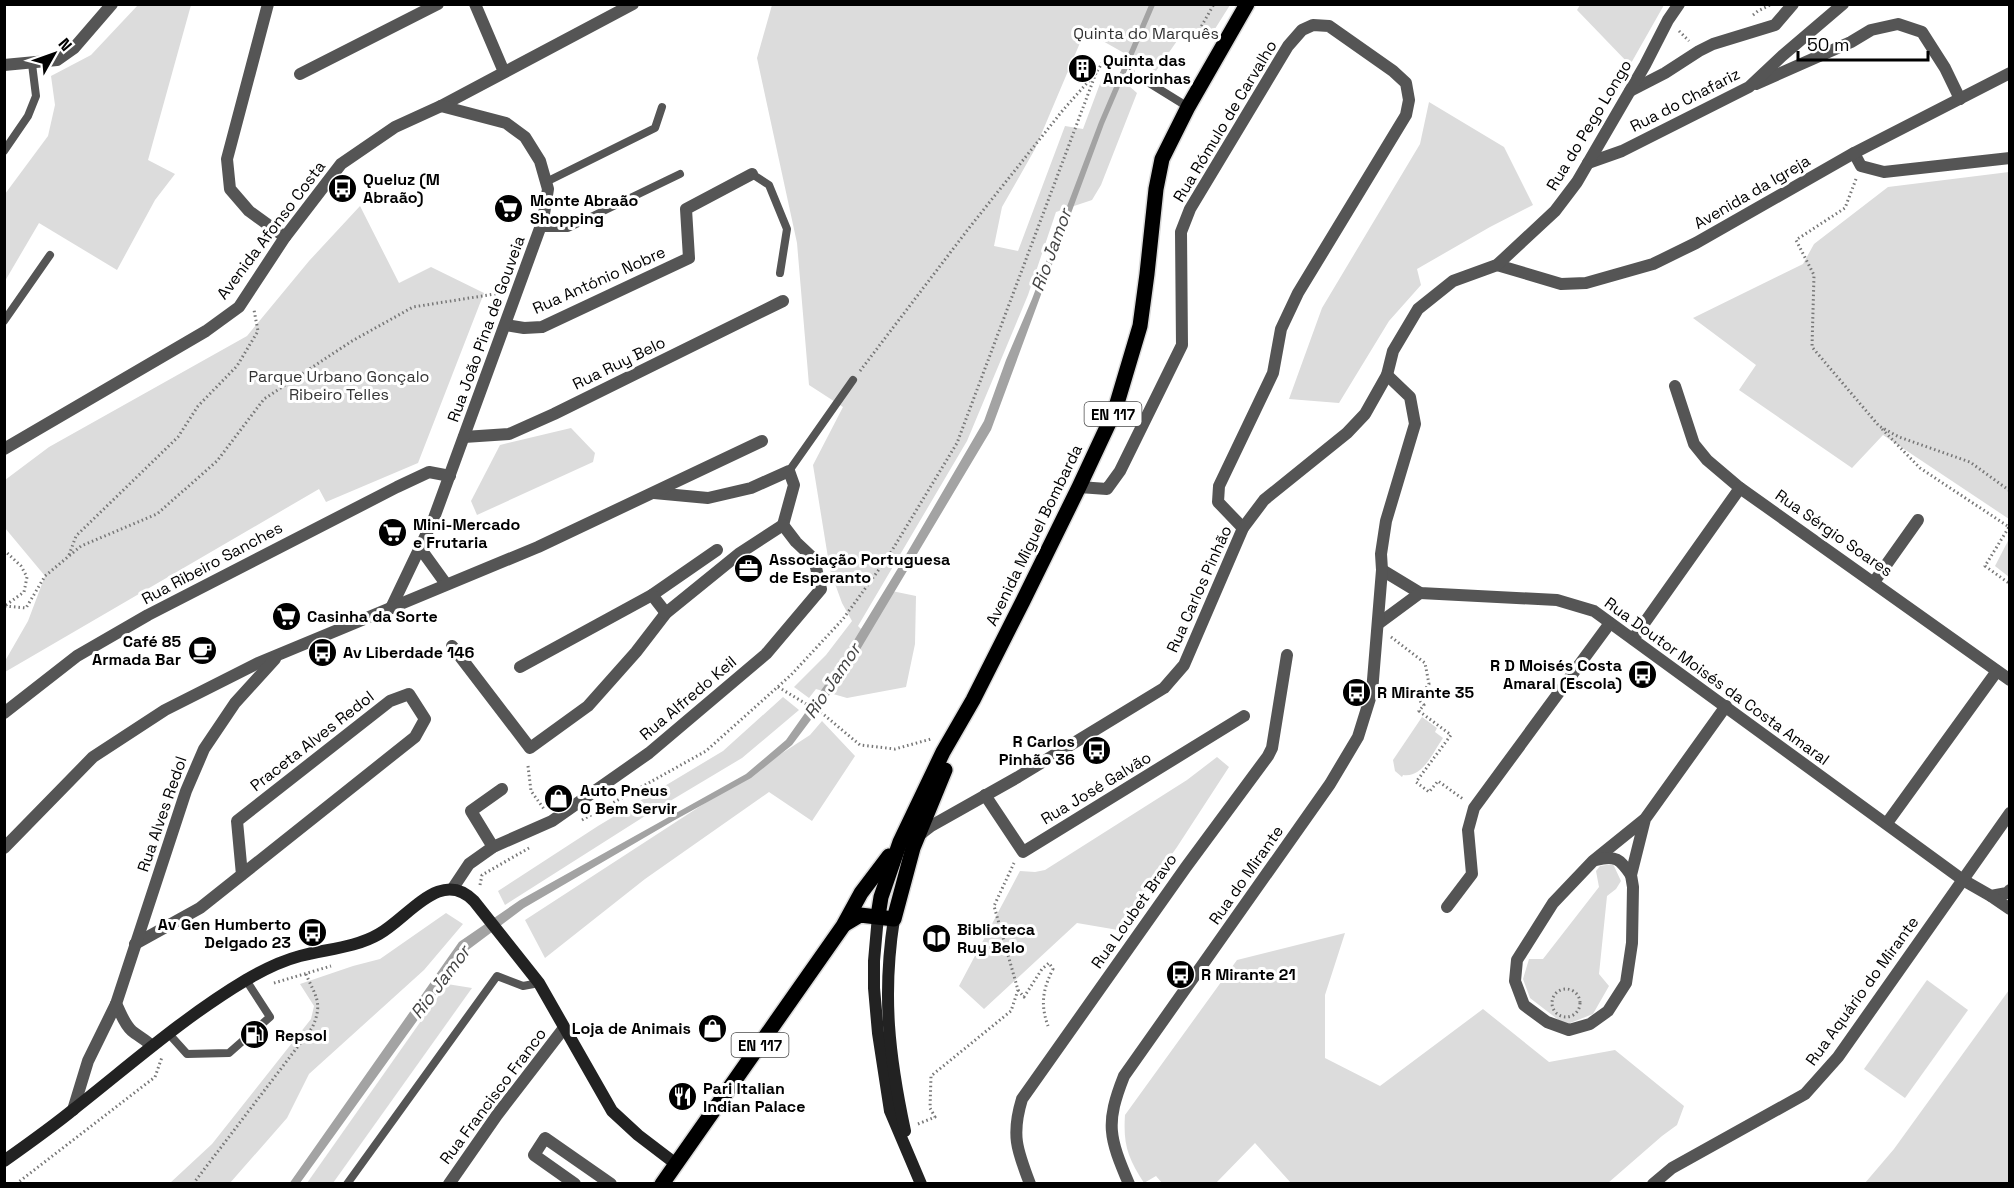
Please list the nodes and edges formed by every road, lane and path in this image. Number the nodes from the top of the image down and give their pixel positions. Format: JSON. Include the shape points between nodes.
{"nodes":[{"id":1,"x":112,"y":4,"type":"edge"},
{"id":2,"x":268,"y":4,"type":"edge"},
{"id":3,"x":438,"y":4,"type":"edge"},
{"id":4,"x":475,"y":4,"type":"edge"},
{"id":5,"x":633,"y":4,"type":"edge"},
{"id":6,"x":1214,"y":4,"type":"edge"},
{"id":7,"x":1246,"y":4,"type":"edge"},
{"id":8,"x":1679,"y":4,"type":"edge"},
{"id":9,"x":1793,"y":4,"type":"edge"},
{"id":10,"x":1843,"y":4,"type":"edge"},
{"id":11,"x":1668,"y":20,"type":"junction"},
{"id":12,"x":1197,"y":34,"type":"dead end"},
{"id":13,"x":1699,"y":51,"type":"junction"},
{"id":14,"x":32,"y":64,"type":"junction"},
{"id":15,"x":4,"y":65,"type":"edge"},
{"id":16,"x":1125,"y":65,"type":"dead end"},
{"id":17,"x":504,"y":72,"type":"junction"},
{"id":18,"x":1096,"y":73,"type":"junction"},
{"id":19,"x":2010,"y":73,"type":"edge"},
{"id":20,"x":300,"y":74,"type":"dead end"},
{"id":21,"x":1146,"y":81,"type":"dead end"},
{"id":22,"x":1749,"y":87,"type":"junction"},
{"id":23,"x":1629,"y":91,"type":"junction"},
{"id":24,"x":1960,"y":99,"type":"junction"},
{"id":25,"x":441,"y":106,"type":"junction"},
{"id":26,"x":662,"y":107,"type":"dead end"},
{"id":27,"x":1188,"y":107,"type":"junction"},
{"id":28,"x":4,"y":151,"type":"edge"},
{"id":29,"x":1854,"y":153,"type":"junction"},
{"id":30,"x":2010,"y":158,"type":"edge"},
{"id":31,"x":1588,"y":163,"type":"junction"},
{"id":32,"x":1861,"y":166,"type":"junction"},
{"id":33,"x":680,"y":174,"type":"dead end"},
{"id":34,"x":752,"y":174,"type":"joint"},
{"id":35,"x":546,"y":182,"type":"junction"},
{"id":36,"x":540,"y":228,"type":"junction"},
{"id":37,"x":285,"y":237,"type":"junction"},
{"id":38,"x":50,"y":255,"type":"dead end"},
{"id":39,"x":1497,"y":265,"type":"junction"},
{"id":40,"x":780,"y":273,"type":"dead end"},
{"id":41,"x":518,"y":291,"type":"junction"},
{"id":42,"x":783,"y":302,"type":"dead end"},
{"id":43,"x":253,"y":305,"type":"dead end"},
{"id":44,"x":4,"y":321,"type":"edge"},
{"id":45,"x":506,"y":325,"type":"junction"},
{"id":46,"x":1387,"y":375,"type":"junction"},
{"id":47,"x":853,"y":380,"type":"joint"},
{"id":48,"x":1675,"y":386,"type":"dead end"},
{"id":49,"x":1879,"y":426,"type":"junction"},
{"id":50,"x":464,"y":438,"type":"junction"},
{"id":51,"x":762,"y":441,"type":"dead end"},
{"id":52,"x":4,"y":449,"type":"edge"},
{"id":53,"x":789,"y":471,"type":"junction"},
{"id":54,"x":450,"y":476,"type":"junction"},
{"id":55,"x":1079,"y":487,"type":"junction"},
{"id":56,"x":1740,"y":488,"type":"junction"},
{"id":57,"x":2010,"y":491,"type":"edge"},
{"id":58,"x":653,"y":492,"type":"junction"},
{"id":59,"x":1918,"y":520,"type":"dead end"},
{"id":60,"x":783,"y":525,"type":"junction"},
{"id":61,"x":1243,"y":528,"type":"junction"},
{"id":62,"x":420,"y":548,"type":"junction"},
{"id":63,"x":4,"y":550,"type":"edge"},
{"id":64,"x":717,"y":550,"type":"dead end"},
{"id":65,"x":69,"y":557,"type":"junction"},
{"id":66,"x":1382,"y":570,"type":"junction"},
{"id":67,"x":1874,"y":582,"type":"junction"},
{"id":68,"x":446,"y":584,"type":"junction"},
{"id":69,"x":2010,"y":584,"type":"edge"},
{"id":70,"x":1420,"y":593,"type":"junction"},
{"id":71,"x":652,"y":595,"type":"junction"},
{"id":72,"x":391,"y":608,"type":"junction"},
{"id":73,"x":666,"y":613,"type":"junction"},
{"id":74,"x":1610,"y":623,"type":"junction"},
{"id":75,"x":1377,"y":626,"type":"junction"},
{"id":76,"x":1633,"y":639,"type":"junction"},
{"id":77,"x":452,"y":646,"type":"dead end"},
{"id":78,"x":1287,"y":655,"type":"dead end"},
{"id":79,"x":278,"y":656,"type":"junction"},
{"id":80,"x":520,"y":667,"type":"dead end"},
{"id":81,"x":1997,"y":671,"type":"junction"},
{"id":82,"x":2010,"y":680,"type":"edge"},
{"id":83,"x":778,"y":687,"type":"junction"},
{"id":84,"x":973,"y":700,"type":"junction"},
{"id":85,"x":1726,"y":706,"type":"junction"},
{"id":86,"x":4,"y":713,"type":"edge"},
{"id":87,"x":1244,"y":716,"type":"dead end"},
{"id":88,"x":938,"y":738,"type":"dead end"},
{"id":89,"x":528,"y":766,"type":"dead end"},
{"id":90,"x":502,"y":789,"type":"dead end"},
{"id":91,"x":985,"y":795,"type":"junction"},
{"id":92,"x":1474,"y":808,"type":"junction"},
{"id":93,"x":2010,"y":813,"type":"edge"},
{"id":94,"x":1646,"y":819,"type":"junction"},
{"id":95,"x":552,"y":821,"type":"junction"},
{"id":96,"x":573,"y":823,"type":"dead end"},
{"id":97,"x":1887,"y":823,"type":"junction"},
{"id":98,"x":918,"y":836,"type":"junction"},
{"id":99,"x":537,"y":842,"type":"dead end"},
{"id":100,"x":900,"y":842,"type":"junction"},
{"id":101,"x":493,"y":847,"type":"junction"},
{"id":102,"x":4,"y":848,"type":"edge"},
{"id":103,"x":1021,"y":848,"type":"junction"},
{"id":104,"x":1593,"y":861,"type":"junction"},
{"id":105,"x":242,"y":875,"type":"junction"},
{"id":106,"x":1631,"y":875,"type":"junction"},
{"id":107,"x":1963,"y":880,"type":"junction"},
{"id":108,"x":453,"y":888,"type":"junction"},
{"id":109,"x":2010,"y":890,"type":"edge"},
{"id":110,"x":1991,"y":896,"type":"junction"},
{"id":111,"x":474,"y":901,"type":"junction"},
{"id":112,"x":1447,"y":907,"type":"dead end"},
{"id":113,"x":2010,"y":909,"type":"edge"},
{"id":114,"x":878,"y":916,"type":"junction"},
{"id":115,"x":894,"y":919,"type":"junction"},
{"id":116,"x":843,"y":926,"type":"junction"},
{"id":117,"x":135,"y":944,"type":"junction"},
{"id":118,"x":300,"y":956,"type":"junction"},
{"id":119,"x":339,"y":964,"type":"dead end"},
{"id":120,"x":306,"y":973,"type":"junction"},
{"id":121,"x":539,"y":983,"type":"junction"},
{"id":122,"x":250,"y":985,"type":"junction"},
{"id":123,"x":1018,"y":990,"type":"junction"},
{"id":124,"x":116,"y":1004,"type":"junction"},
{"id":125,"x":1578,"y":1011,"type":"joint"},
{"id":126,"x":1048,"y":1026,"type":"dead end"},
{"id":127,"x":564,"y":1028,"type":"junction"},
{"id":128,"x":169,"y":1034,"type":"junction"},
{"id":129,"x":178,"y":1044,"type":"junction"},
{"id":130,"x":152,"y":1046,"type":"junction"},
{"id":131,"x":73,"y":1110,"type":"junction"},
{"id":132,"x":905,"y":1129,"type":"junction"},
{"id":133,"x":910,"y":1156,"type":"junction"},
{"id":134,"x":4,"y":1161,"type":"edge"},
{"id":135,"x":676,"y":1164,"type":"junction"},
{"id":136,"x":16,"y":1184,"type":"edge"},
{"id":137,"x":193,"y":1184,"type":"edge"},
{"id":138,"x":347,"y":1184,"type":"edge"},
{"id":139,"x":449,"y":1184,"type":"edge"},
{"id":140,"x":575,"y":1184,"type":"edge"},
{"id":141,"x":611,"y":1184,"type":"edge"},
{"id":142,"x":662,"y":1184,"type":"edge"},
{"id":143,"x":921,"y":1184,"type":"edge"},
{"id":144,"x":1030,"y":1184,"type":"edge"},
{"id":145,"x":1129,"y":1184,"type":"edge"},
{"id":146,"x":1653,"y":1184,"type":"edge"}],
"edges":[{"from":1,"to":14,"type":"street","via":[[74,48],[57,60]]},
{"from":2,"to":37,"type":"street","via":[[227,159],[230,189],[249,211]]},
{"from":3,"to":20,"type":"street"},
{"from":4,"to":17,"type":"street"},
{"from":5,"to":17,"type":"street","name":"Avenida Afonso Costa"},
{"from":6,"to":12,"type":"path"},
{"from":7,"to":27,"type":"main road","number":"EN 117"},
{"from":8,"to":11,"type":"street","name":"Rua do Pego Longo"},
{"from":9,"to":13,"type":"street","via":[[1775,25]]},
{"from":10,"to":22,"type":"street","name":"Rua do Chafariz"},
{"from":11,"to":13,"type":"path"},
{"from":11,"to":23,"type":"street","name":"Rua do Pego Longo"},
{"from":13,"to":23,"type":"street"},
{"from":14,"to":15,"type":"street"},
{"from":14,"to":28,"type":"lane","via":[[36,96],[28,116]]},
{"from":16,"to":18,"type":"path","via":[[1104,60]]},
{"from":17,"to":25,"type":"street","name":"Avenida Afonso Costa"},
{"from":18,"to":47,"type":"path","via":[[969,228]]},
{"from":18,"to":83,"type":"path","via":[[957,443],[888,557],[843,620]]},
{"from":19,"to":24,"type":"street","name":"Avenida da Igreja"},
{"from":21,"to":27,"type":"lane"},
{"from":22,"to":24,"type":"street","via":[[1871,30],[1898,24],[1922,32]]},
{"from":22,"to":31,"type":"street","name":"Rua do Chafariz","via":[[1622,151]]},
{"from":23,"to":31,"type":"street","name":"Rua do Pego Longo"},
{"from":24,"to":29,"type":"street","name":"Avenida da Igreja"},
{"from":25,"to":35,"type":"street","name":"Rua João Pina de Gouveia","via":[[506,123],[525,137],[540,161]]},
{"from":25,"to":37,"type":"street","name":"Avenida Afonso Costa","via":[[395,127],[341,164]]},
{"from":26,"to":35,"type":"lane","via":[[655,128]]},
{"from":27,"to":55,"type":"main road","name":"Avenida Miguel Bombarda","number":"EN 117","via":[[1159,171],[1143,309],[1135,345],[1115,410]]},
{"from":29,"to":32,"type":"street"},
{"from":29,"to":39,"type":"street","name":"Avenida da Igreja","via":[[1653,264],[1586,283],[1561,284]]},
{"from":30,"to":32,"type":"street","via":[[1884,172]]},
{"from":31,"to":39,"type":"street","name":"Rua do Pego Longo","via":[[1555,211]]},
{"from":32,"to":49,"type":"path","via":[[1845,208],[1796,240],[1814,275],[1812,347]]},
{"from":33,"to":36,"type":"lane","via":[[568,228]]},
{"from":34,"to":40,"type":"lane","via":[[769,185],[787,229]]},
{"from":34,"to":45,"type":"street","name":"Rua António Nobre","via":[[686,209],[689,258],[542,327]]},
{"from":35,"to":36,"type":"street","name":"Rua João Pina de Gouveia"},
{"from":36,"to":41,"type":"street","name":"Rua João Pina de Gouveia"},
{"from":37,"to":52,"type":"street","name":"Avenida Afonso Costa","via":[[239,307],[206,332]]},
{"from":38,"to":44,"type":"lane"},
{"from":39,"to":46,"type":"street","name":"Rua do Pego Longo","via":[[1453,282],[1418,309],[1393,351]]},
{"from":41,"to":45,"type":"street","name":"Rua João Pina de Gouveia"},
{"from":41,"to":65,"type":"path","via":[[413,307],[352,341],[264,399],[217,461],[157,514],[81,546]]},
{"from":42,"to":50,"type":"street","name":"Rua Ruy Belo","via":[[509,434]]},
{"from":43,"to":65,"type":"path","via":[[258,331],[237,366],[198,406],[178,437],[76,536]]},
{"from":45,"to":50,"type":"street","name":"Rua João Pina de Gouveia"},
{"from":46,"to":61,"type":"street","name":"Rua Carlos Pinhão","via":[[1365,414],[1264,500]]},
{"from":46,"to":66,"type":"street","via":[[1410,397],[1415,424],[1386,521]]},
{"from":47,"to":53,"type":"lane"},
{"from":48,"to":56,"type":"street","name":"Rua Sérgio Soares","via":[[1694,444]]},
{"from":49,"to":57,"type":"path","via":[[1970,462]]},
{"from":49,"to":69,"type":"path","via":[[1920,468],[2009,527],[1984,566]]},
{"from":50,"to":54,"type":"street","name":"Rua João Pina de Gouveia"},
{"from":51,"to":58,"type":"street"},
{"from":53,"to":58,"type":"street","via":[[751,488],[708,498]]},
{"from":53,"to":60,"type":"street","via":[[794,485]]},
{"from":54,"to":62,"type":"street","name":"Rua João Pina de Gouveia"},
{"from":54,"to":86,"type":"street","name":"Rua Ribeiro Sanches","via":[[429,472],[148,615],[77,656]]},
{"from":55,"to":61,"type":"street","name":"Rua Rómulo de Carvalho","via":[[1107,489],[1120,471],[1182,345],[1182,232],[1190,209],[1288,46],[1307,27],[1329,26],[1406,83],[1409,100],[1406,115],[1298,293],[1281,329],[1273,373],[1219,486],[1218,502]]},
{"from":55,"to":84,"type":"main road","name":"Avenida Miguel Bombarda","number":"EN 117"},
{"from":56,"to":67,"type":"street","name":"Rua Sérgio Soares"},
{"from":56,"to":76,"type":"street"},
{"from":58,"to":68,"type":"street","via":[[538,547]]},
{"from":59,"to":67,"type":"street"},
{"from":60,"to":73,"type":"street","via":[[740,553]]},
{"from":60,"to":95,"type":"street","name":"Rua Alfredo Keil","via":[[814,559],[821,589],[757,662],[649,753]]},
{"from":61,"to":91,"type":"street","name":"Rua Carlos Pinhão","via":[[1184,665],[1164,688]]},
{"from":62,"to":68,"type":"street"},
{"from":62,"to":72,"type":"street","name":"Rua João Pina de Gouveia"},
{"from":63,"to":65,"type":"path","via":[[27,577],[24,592],[5,606],[26,608],[45,576]]},
{"from":64,"to":71,"type":"street"},
{"from":66,"to":70,"type":"street","name":"Rua Doutor Moisés da Costa Amaral"},
{"from":66,"to":75,"type":"street","name":"Rua do Mirante"},
{"from":67,"to":81,"type":"street","name":"Rua Sérgio Soares"},
{"from":68,"to":72,"type":"street"},
{"from":70,"to":74,"type":"street","name":"Rua Doutor Moisés da Costa Amaral","via":[[1557,600],[1594,611]]},
{"from":70,"to":75,"type":"street"},
{"from":71,"to":73,"type":"street"},
{"from":71,"to":80,"type":"street"},
{"from":72,"to":79,"type":"street"},
{"from":73,"to":77,"type":"street","via":[[588,706],[530,748]]},
{"from":74,"to":76,"type":"street","name":"Rua Doutor Moisés da Costa Amaral"},
{"from":74,"to":92,"type":"street"},
{"from":75,"to":92,"type":"path","via":[[1425,663],[1429,684],[1418,699],[1424,705],[1419,711],[1451,735],[1416,782],[1429,792],[1438,781]]},
{"from":75,"to":145,"type":"street","name":"Rua do Mirante","via":[[1372,692],[1358,737],[1330,784],[1124,1076],[1113,1104],[1110,1127]]},
{"from":76,"to":85,"type":"street","name":"Rua Doutor Moisés da Costa Amaral"},
{"from":78,"to":144,"type":"street","name":"Rua Loubet Bravo","via":[[1268,756],[1022,1100],[1015,1136]]},
{"from":79,"to":102,"type":"street","via":[[165,710],[93,757]]},
{"from":79,"to":117,"type":"street","name":"Rua Alves Redol","via":[[235,703],[204,748]]},
{"from":81,"to":82,"type":"street","name":"Rua Sérgio Soares"},
{"from":81,"to":97,"type":"street"},
{"from":83,"to":88,"type":"path","via":[[823,714],[860,745],[895,749]]},
{"from":83,"to":96,"type":"path","via":[[706,751]]},
{"from":84,"to":98,"type":"main road","name":"Avenida Miguel Bombarda","number":"EN 117"},
{"from":84,"to":100,"type":"main road","name":"Avenida Miguel Bombarda","number":"EN 117"},
{"from":85,"to":94,"type":"street"},
{"from":85,"to":97,"type":"street","name":"Rua Doutor Moisés da Costa Amaral"},
{"from":87,"to":103,"type":"street","name":"Rua José Galvão","via":[[1023,852]]},
{"from":89,"to":95,"type":"path","via":[[531,791]]},
{"from":90,"to":101,"type":"street","via":[[471,810]]},
{"from":91,"to":98,"type":"street","name":"Rua Carlos Pinhão"},
{"from":91,"to":103,"type":"street"},
{"from":92,"to":112,"type":"street","via":[[1468,830],[1472,874]]},
{"from":93,"to":107,"type":"street"},
{"from":94,"to":104,"type":"street"},
{"from":94,"to":106,"type":"street"},
{"from":95,"to":101,"type":"street","name":"Rua Alfredo Keil"},
{"from":97,"to":107,"type":"street","name":"Rua Doutor Moisés da Costa Amaral"},
{"from":98,"to":115,"type":"main road","name":"Avenida Miguel Bombarda","number":"EN 117"},
{"from":99,"to":111,"type":"path","via":[[482,875],[479,884],[485,892]]},
{"from":100,"to":114,"type":"main road","name":"Avenida Miguel Bombarda","number":"EN 117"},
{"from":100,"to":116,"type":"main road","name":"Avenida Miguel Bombarda","number":"EN 117","via":[[861,893]]},
{"from":101,"to":108,"type":"street","name":"Rua Alfredo Keil","via":[[469,864]]},
{"from":103,"to":123,"type":"path","via":[[994,906]]},
{"from":104,"to":106,"type":"street","via":[[1610,856],[1623,862]]},
{"from":104,"to":106,"type":"street","via":[[1553,903],[1517,960],[1515,981],[1524,1005],[1547,1022],[1569,1030],[1590,1024],[1608,1011],[1626,983],[1632,943]]},
{"from":105,"to":105,"type":"street","name":"Praceta Alves Redol","via":[[415,737],[425,719],[409,694],[390,701],[237,821]]},
{"from":105,"to":117,"type":"street","name":"Praceta Alves Redol","via":[[200,908]]},
{"from":107,"to":110,"type":"street"},
{"from":107,"to":146,"type":"street","name":"Rua Aquário do Mirante","via":[[1838,1056],[1805,1094],[1672,1168]]},
{"from":108,"to":111,"type":"street"},
{"from":108,"to":118,"type":"street","via":[[429,897],[378,934],[348,946]]},
{"from":109,"to":110,"type":"street"},
{"from":110,"to":113,"type":"street"},
{"from":111,"to":121,"type":"street"},
{"from":114,"to":115,"type":"main road"},
{"from":114,"to":116,"type":"main road","via":[[860,915]]},
{"from":114,"to":133,"type":"street","via":[[874,961],[878,1033],[890,1111]]},
{"from":115,"to":132,"type":"street","via":[[887,1009]]},
{"from":116,"to":135,"type":"main road","name":"Avenida Miguel Bombarda","number":"EN 117"},
{"from":117,"to":124,"type":"street","name":"Rua Alves Redol"},
{"from":118,"to":120,"type":"path"},
{"from":118,"to":122,"type":"street","via":[[275,965]]},
{"from":119,"to":120,"type":"path"},
{"from":120,"to":122,"type":"path"},
{"from":120,"to":137,"type":"path","via":[[319,1013],[312,1028]]},
{"from":121,"to":127,"type":"street"},
{"from":121,"to":138,"type":"lane","via":[[523,986],[497,976]]},
{"from":122,"to":128,"type":"street"},
{"from":122,"to":129,"type":"lane","via":[[270,1017],[229,1053],[187,1054]]},
{"from":123,"to":126,"type":"path","via":[[1024,997],[1048,963],[1053,969],[1043,989]]},
{"from":123,"to":132,"type":"path","via":[[1011,1011],[931,1076],[930,1108],[935,1117]]},
{"from":124,"to":130,"type":"street","via":[[124,1022]]},
{"from":124,"to":131,"type":"street","name":"Rua Alves Redol","via":[[88,1061]]},
{"from":125,"to":125,"type":"path","via":[[1580,1001],[1572,990],[1563,989],[1552,998],[1554,1012],[1562,1017],[1572,1017]]},
{"from":127,"to":135,"type":"street","via":[[612,1111]]},
{"from":127,"to":139,"type":"street","name":"Rua Francisco Franco"},
{"from":128,"to":129,"type":"lane"},
{"from":128,"to":130,"type":"street"},
{"from":129,"to":136,"type":"path","via":[[163,1055],[155,1077]]},
{"from":130,"to":131,"type":"street"},
{"from":131,"to":134,"type":"street"},
{"from":132,"to":133,"type":"street"},
{"from":133,"to":143,"type":"street"},
{"from":135,"to":142,"type":"main road","name":"Avenida Miguel Bombarda","number":"EN 117"},
{"from":140,"to":141,"type":"street","via":[[534,1155],[545,1138]]}]}
